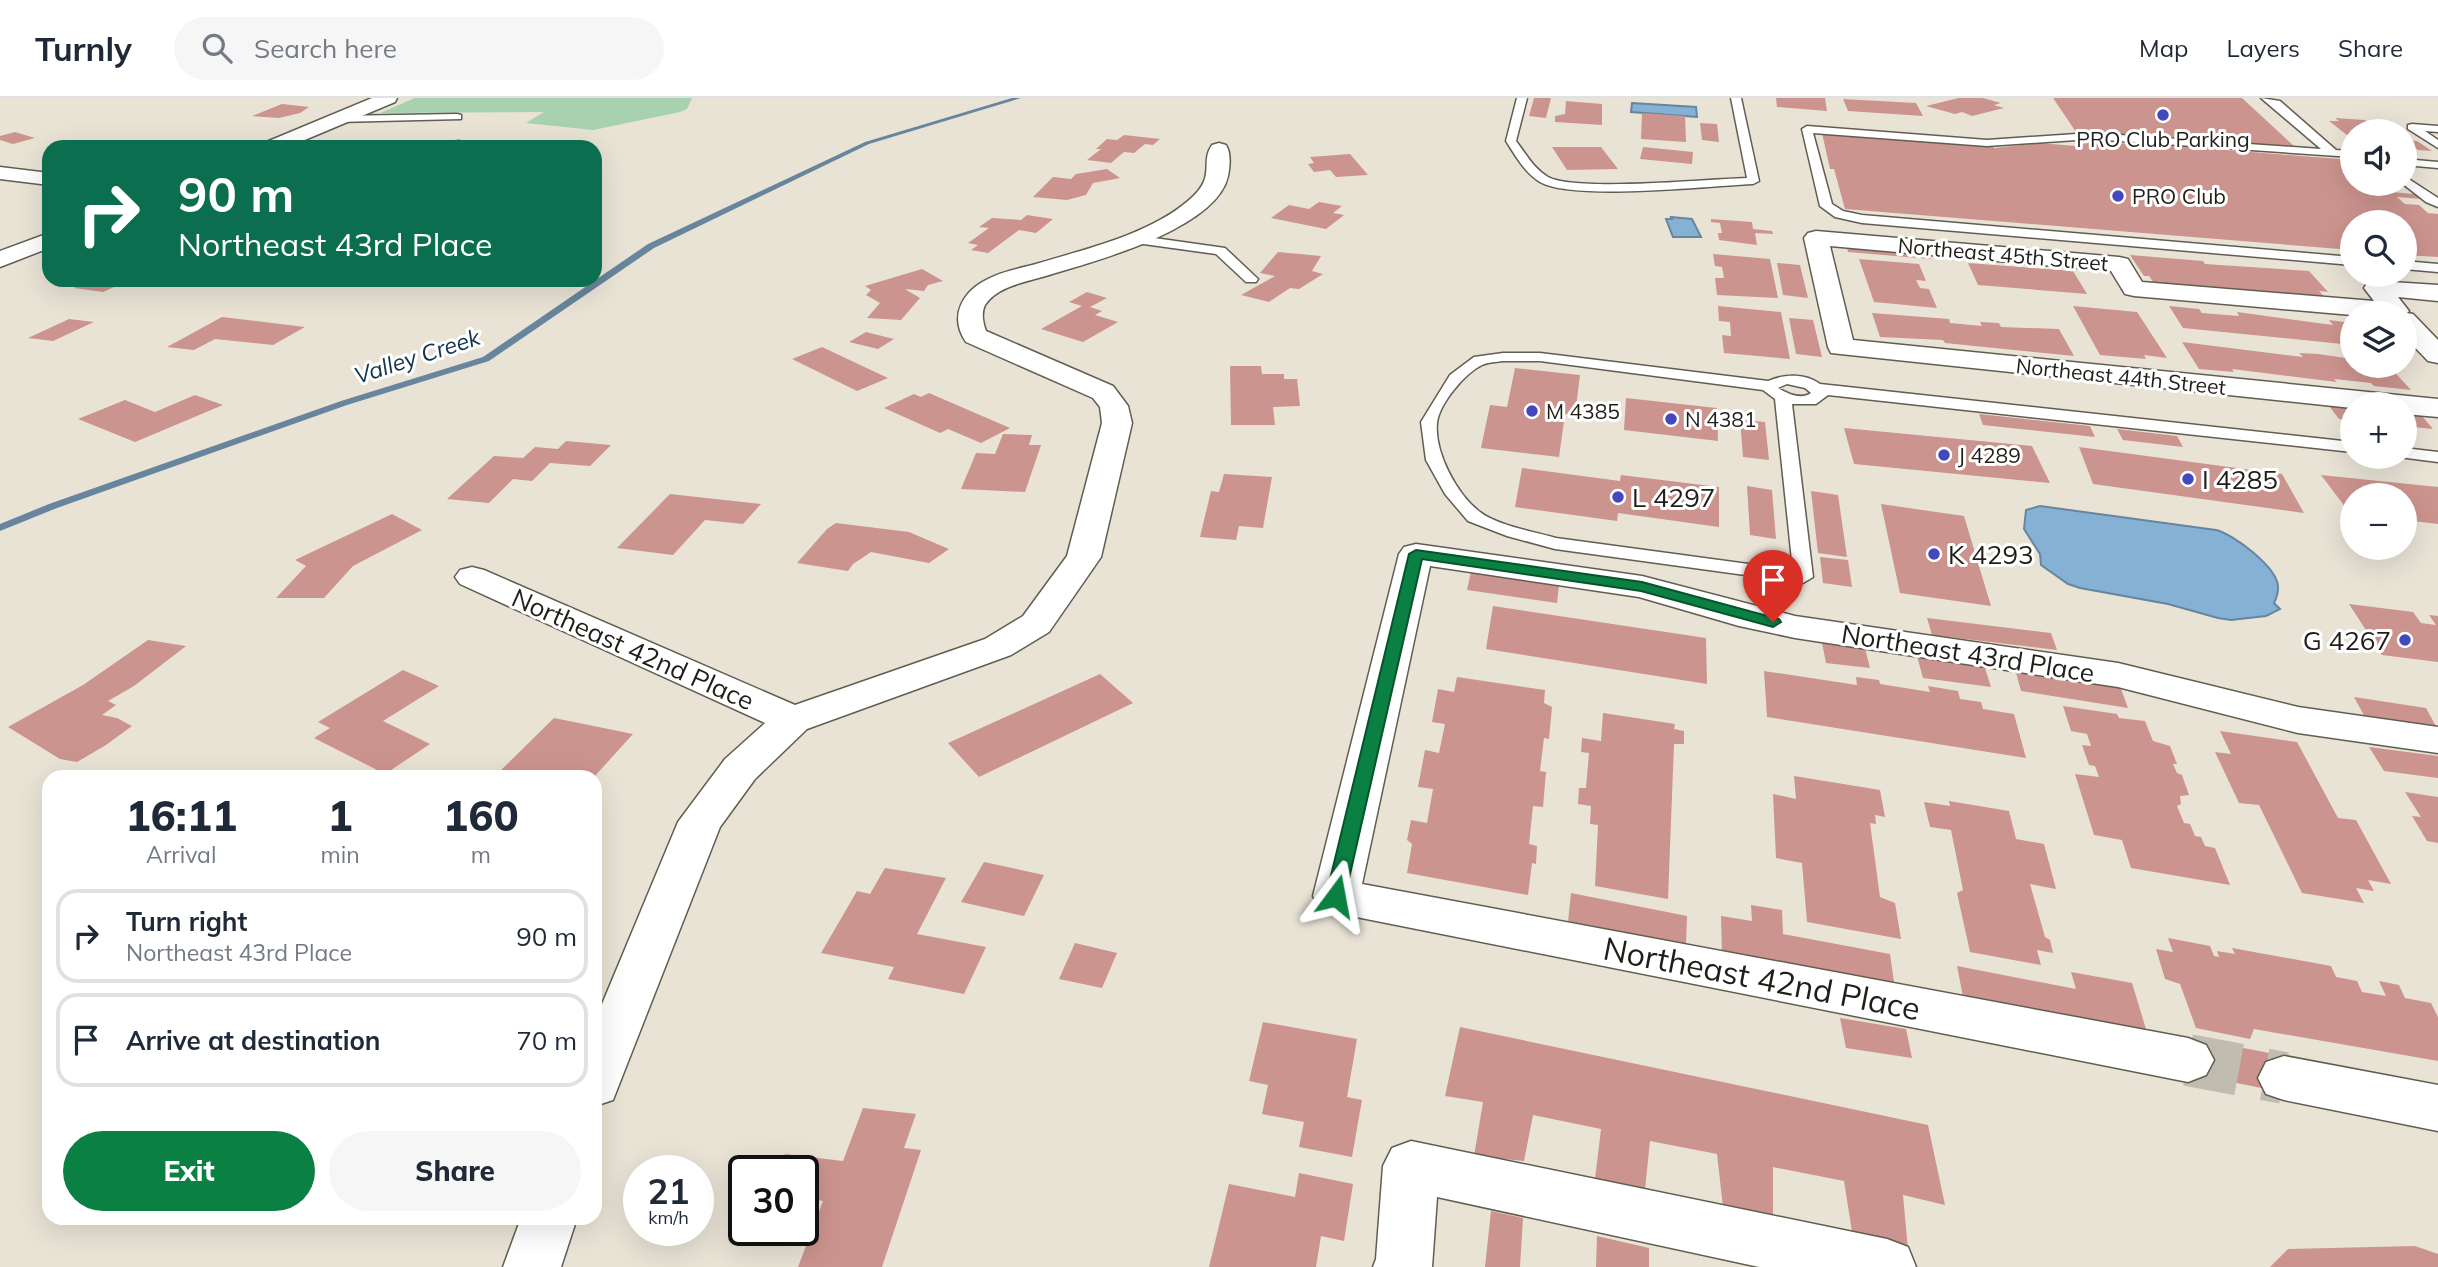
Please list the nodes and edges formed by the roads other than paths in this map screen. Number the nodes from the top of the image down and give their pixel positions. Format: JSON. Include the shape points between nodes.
{"nodes":[{"id":1,"x":388,"y":98,"type":"edge"},
{"id":2,"x":1522,"y":98,"type":"edge"},
{"id":3,"x":1736,"y":98,"type":"edge"},
{"id":4,"x":2266,"y":98,"type":"edge"},
{"id":5,"x":457,"y":117,"type":"dead end"},
{"id":6,"x":337,"y":119,"type":"junction"},
{"id":7,"x":2438,"y":129,"type":"edge"},
{"id":8,"x":288,"y":140,"type":"edge"},
{"id":9,"x":2438,"y":145,"type":"edge"},
{"id":10,"x":1219,"y":149,"type":"dead end"},
{"id":11,"x":2333,"y":153,"type":"junction"},
{"id":12,"x":2340,"y":154,"type":"edge"},
{"id":13,"x":2417,"y":163,"type":"edge"},
{"id":14,"x":2438,"y":165,"type":"edge"},
{"id":15,"x":0,"y":173,"type":"edge"},
{"id":16,"x":42,"y":178,"type":"edge"},
{"id":17,"x":2417,"y":190,"type":"edge"},
{"id":18,"x":2438,"y":203,"type":"edge"},
{"id":19,"x":1133,"y":239,"type":"junction"},
{"id":20,"x":42,"y":243,"type":"edge"},
{"id":21,"x":0,"y":260,"type":"edge"},
{"id":22,"x":2340,"y":260,"type":"edge"},
{"id":23,"x":2417,"y":266,"type":"edge"},
{"id":24,"x":2438,"y":268,"type":"edge"},
{"id":25,"x":1251,"y":279,"type":"dead end"},
{"id":26,"x":2438,"y":293,"type":"edge"},
{"id":27,"x":2387,"y":301,"type":"edge"},
{"id":28,"x":2340,"y":309,"type":"edge"},
{"id":29,"x":2417,"y":333,"type":"edge"},
{"id":30,"x":1841,"y":347,"type":"joint"},
{"id":31,"x":2438,"y":355,"type":"edge"},
{"id":32,"x":1777,"y":392,"type":"junction"},
{"id":33,"x":2340,"y":398,"type":"edge"},
{"id":34,"x":2417,"y":406,"type":"edge"},
{"id":35,"x":2438,"y":408,"type":"edge"},
{"id":36,"x":2340,"y":446,"type":"edge"},
{"id":37,"x":2417,"y":455,"type":"edge"},
{"id":38,"x":2438,"y":457,"type":"edge"},
{"id":39,"x":472,"y":577,"type":"dead end"},
{"id":40,"x":793,"y":720,"type":"junction"},
{"id":41,"x":2438,"y":740,"type":"edge"},
{"id":42,"x":1336,"y":896,"type":"joint"},
{"id":43,"x":2188,"y":1060,"type":"tunnel mouth"},
{"id":44,"x":602,"y":1067,"type":"edge"},
{"id":45,"x":2284,"y":1078,"type":"tunnel mouth"},
{"id":46,"x":2438,"y":1108,"type":"edge"},
{"id":47,"x":547,"y":1225,"type":"edge"},
{"id":48,"x":532,"y":1267,"type":"edge"},
{"id":49,"x":1402,"y":1267,"type":"edge"},
{"id":50,"x":1887,"y":1267,"type":"edge"}],
"edges":[{"from":1,"to":6,"type":"street"},
{"from":2,"to":3,"type":"lane","via":[[1511,141],[1535,175],[1557,187],[1580,188],[1753,181]]},
{"from":4,"to":11,"type":"lane"},
{"from":5,"to":6,"type":"lane"},
{"from":6,"to":8,"type":"street"},
{"from":7,"to":9,"type":"lane","via":[[2412,127]]},
{"from":10,"to":19,"type":"street","via":[[1219,171],[1202,201],[1181,217]]},
{"from":11,"to":12,"type":"lane"},
{"from":11,"to":22,"type":"lane","via":[[2091,136],[1987,143],[1807,130],[1826,206],[1839,214]]},
{"from":13,"to":14,"type":"lane"},
{"from":15,"to":16,"type":"street"},
{"from":17,"to":18,"type":"lane"},
{"from":19,"to":25,"type":"lane","via":[[1220,251]]},
{"from":19,"to":40,"type":"street","via":[[998,283],[979,295],[971,307],[969,323],[975,336],[1103,392],[1114,405],[1117,424],[1084,556],[1062,590],[1036,624],[998,648]]},
{"from":20,"to":21,"type":"street"},
{"from":23,"to":24,"type":"lane"},
{"from":26,"to":27,"type":"street","via":[[2376,288]]},
{"from":28,"to":30,"type":"street","name":"Northeast 45th Street","via":[[2134,289],[2119,264],[1816,239]]},
{"from":29,"to":31,"type":"street"},
{"from":30,"to":33,"type":"street","name":"Northeast 44th Street"},
{"from":32,"to":32,"type":"lane","via":[[1803,577],[1555,543],[1513,532],[1474,517],[1434,460],[1429,422],[1455,379],[1479,360],[1540,357]]},
{"from":32,"to":36,"type":"lane","via":[[1802,402],[1816,400],[1819,389]]},
{"from":34,"to":35,"type":"street","name":"Northeast 44th Street"},
{"from":37,"to":38,"type":"lane"},
{"from":39,"to":40,"type":"street","name":"Northeast 42nd Place"},
{"from":40,"to":44,"type":"street","via":[[740,769],[700,822]]},
{"from":41,"to":42,"type":"street","name":"Northeast 43rd Place","via":[[2298,720],[2118,675],[1795,627],[1642,587],[1416,554]]},
{"from":42,"to":43,"type":"street","name":"Northeast 42nd Place"},
{"from":45,"to":46,"type":"street"},
{"from":47,"to":48,"type":"street"},
{"from":49,"to":50,"type":"street","via":[[1411,1166]]}]}
